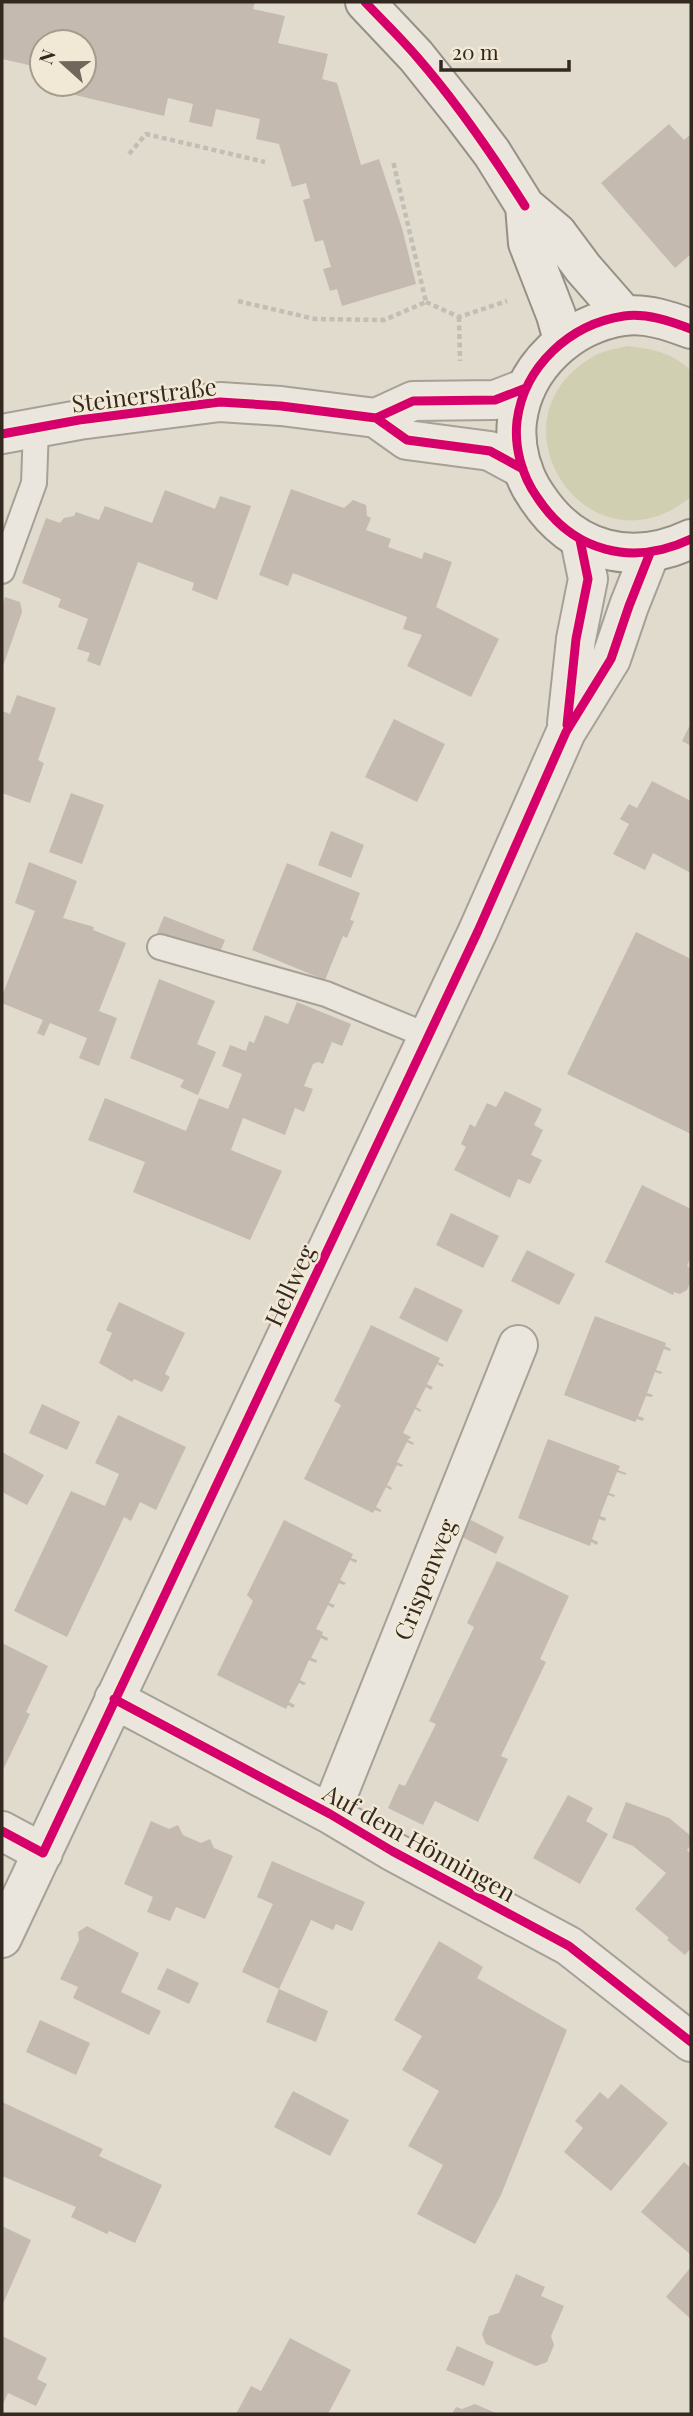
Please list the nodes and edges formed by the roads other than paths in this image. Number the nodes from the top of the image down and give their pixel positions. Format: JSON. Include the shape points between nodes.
{"nodes":[{"id":1,"x":365,"y":2,"type":"edge"},
{"id":2,"x":525,"y":206,"type":"junction"},
{"id":3,"x":625,"y":316,"type":"junction"},
{"id":4,"x":691,"y":329,"type":"edge"},
{"id":5,"x":563,"y":340,"type":"junction"},
{"id":6,"x":526,"y":388,"type":"junction"},
{"id":7,"x":376,"y":418,"type":"junction"},
{"id":8,"x":19,"y":431,"type":"edge"},
{"id":9,"x":523,"y":469,"type":"junction"},
{"id":10,"x":580,"y":540,"type":"junction"},
{"id":11,"x":691,"y":540,"type":"edge"},
{"id":12,"x":650,"y":553,"type":"junction"},
{"id":13,"x":2,"y":571,"type":"edge"},
{"id":14,"x":566,"y":732,"type":"junction"},
{"id":15,"x":160,"y":947,"type":"dead end"},
{"id":16,"x":428,"y":1036,"type":"junction"},
{"id":17,"x":518,"y":1345,"type":"dead end"},
{"id":18,"x":114,"y":1699,"type":"junction"},
{"id":19,"x":330,"y":1814,"type":"junction"},
{"id":20,"x":2,"y":1831,"type":"edge"},
{"id":21,"x":43,"y":1853,"type":"junction"},
{"id":22,"x":2,"y":1938,"type":"edge"},
{"id":23,"x":691,"y":2042,"type":"edge"}],
"edges":[{"from":1,"to":2,"type":"street","via":[[464,116]]},
{"from":2,"to":3,"type":"street","via":[[557,233]]},
{"from":2,"to":5,"type":"street","via":[[528,243]]},
{"from":3,"to":4,"type":"street","via":[[662,318]]},
{"from":3,"to":5,"type":"street","via":[[590,325]]},
{"from":5,"to":6,"type":"street"},
{"from":6,"to":7,"type":"street","via":[[495,400],[413,401]]},
{"from":6,"to":9,"type":"street","via":[[517,421]]},
{"from":7,"to":8,"type":"street","name":"Steinerstraße","via":[[220,402]]},
{"from":7,"to":9,"type":"street","name":"Steinerstraße","via":[[407,440],[490,451]]},
{"from":8,"to":13,"type":"lane","via":[[34,483]]},
{"from":9,"to":10,"type":"street","via":[[550,517]]},
{"from":10,"to":12,"type":"street","via":[[602,549]]},
{"from":10,"to":14,"type":"street","name":"Hellweg","via":[[588,579]]},
{"from":11,"to":12,"type":"street"},
{"from":12,"to":14,"type":"street","name":"Hellweg","via":[[611,659]]},
{"from":14,"to":16,"type":"street","name":"Hellweg"},
{"from":15,"to":16,"type":"lane","via":[[326,994]]},
{"from":16,"to":18,"type":"street","name":"Hellweg"},
{"from":17,"to":19,"type":"street","name":"Crispenweg"},
{"from":18,"to":19,"type":"street","name":"Auf dem Hönningen"},
{"from":18,"to":21,"type":"street","name":"Hellweg"},
{"from":19,"to":23,"type":"street","name":"Auf dem Hönningen","via":[[569,1945]]},
{"from":20,"to":21,"type":"street"},
{"from":21,"to":22,"type":"street","name":"Hellweg"}]}
